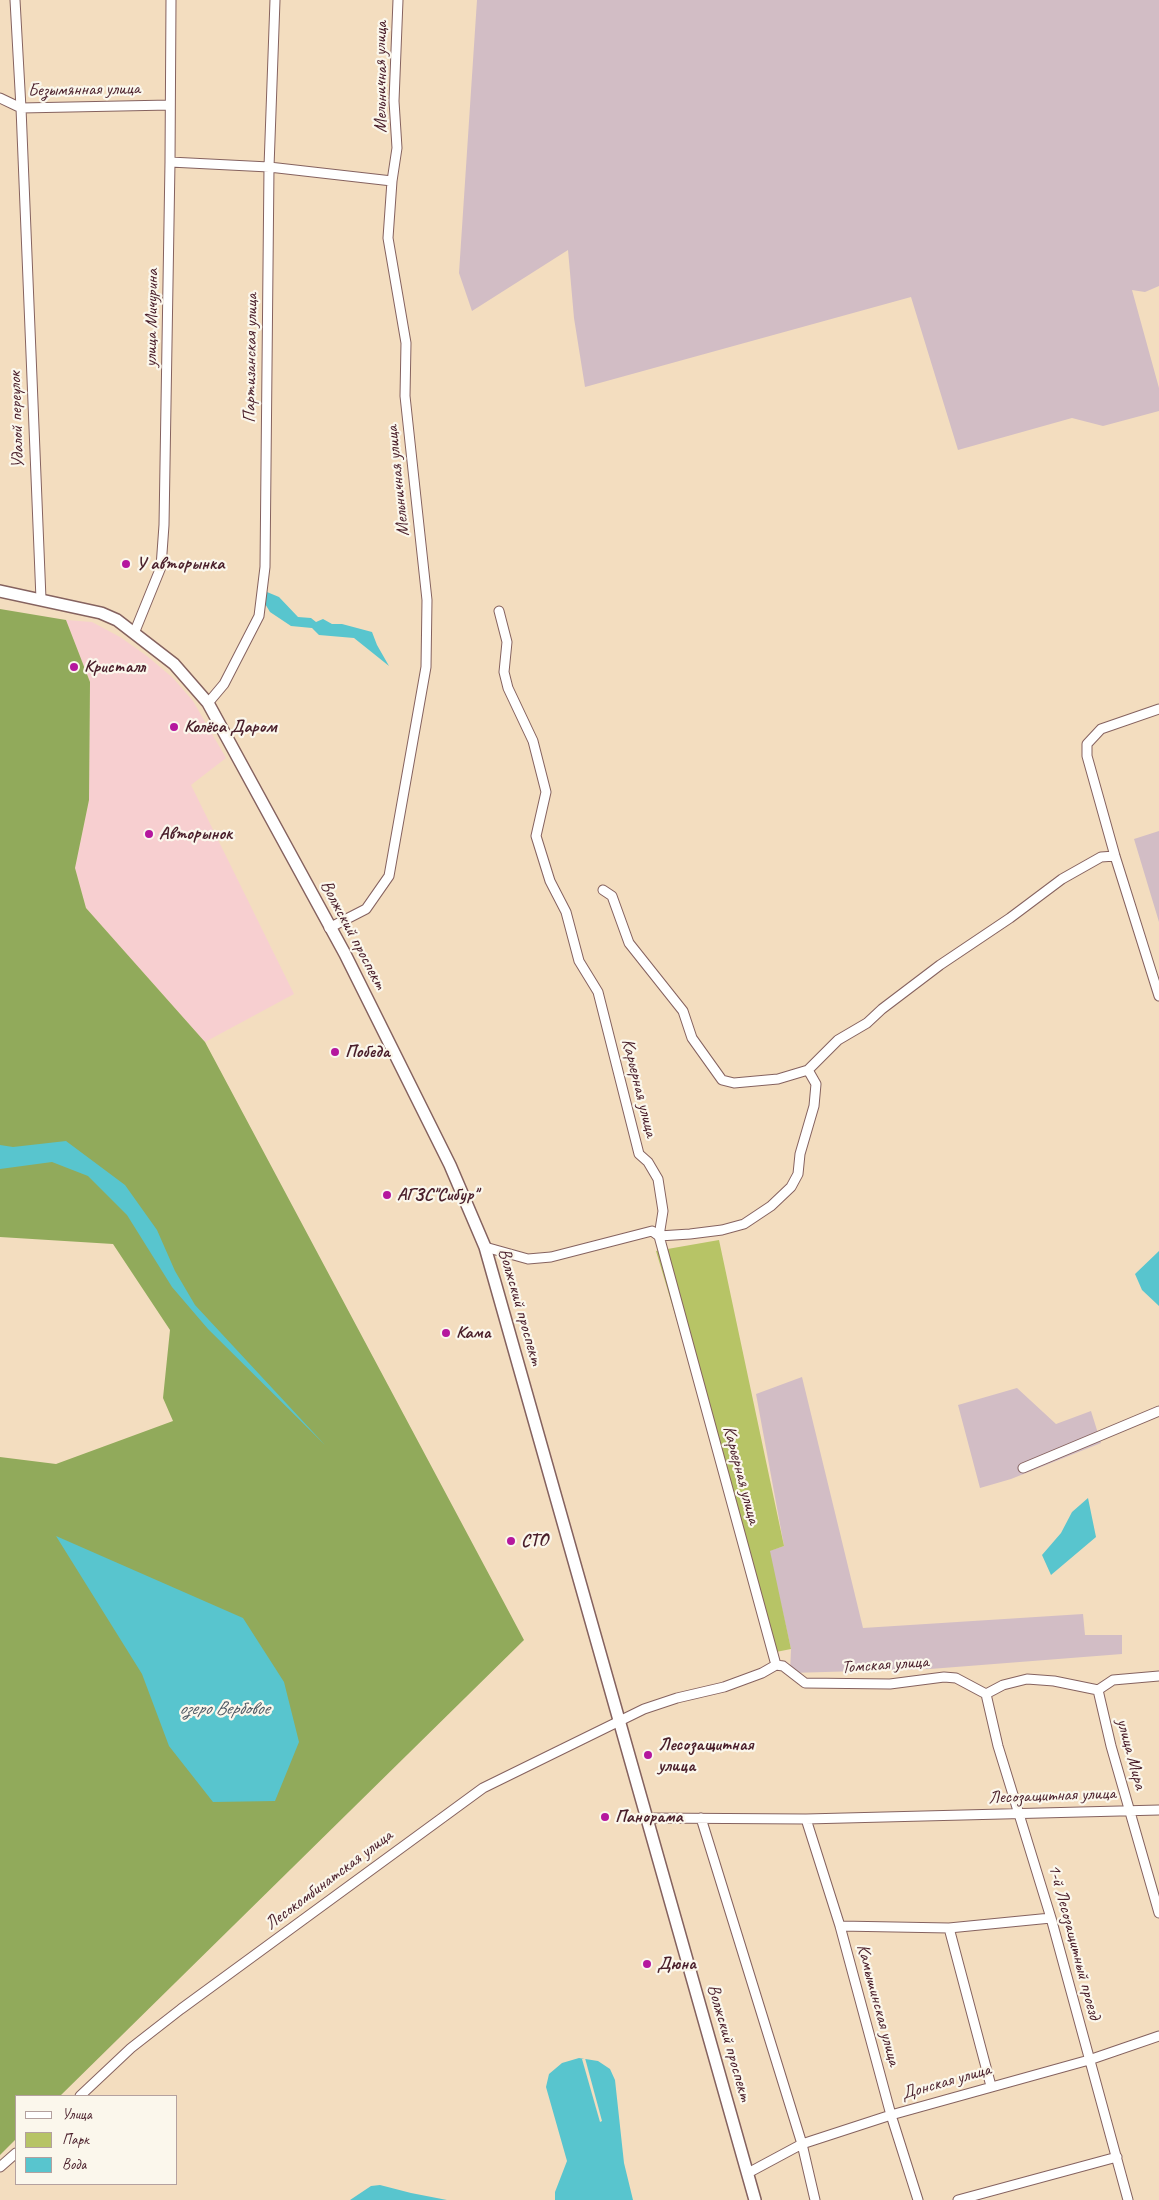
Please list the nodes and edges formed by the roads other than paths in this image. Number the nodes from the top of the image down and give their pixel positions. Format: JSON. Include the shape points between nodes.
{"nodes":[{"id":1,"x":15,"y":0,"type":"edge"},
{"id":2,"x":170,"y":0,"type":"edge"},
{"id":3,"x":275,"y":0,"type":"edge"},
{"id":4,"x":398,"y":0,"type":"edge"},
{"id":5,"x":0,"y":98,"type":"edge"},
{"id":6,"x":170,"y":105,"type":"junction"},
{"id":7,"x":21,"y":108,"type":"junction"},
{"id":8,"x":170,"y":162,"type":"junction"},
{"id":9,"x":269,"y":167,"type":"junction"},
{"id":10,"x":392,"y":181,"type":"junction"},
{"id":11,"x":0,"y":592,"type":"edge"},
{"id":12,"x":41,"y":599,"type":"junction"},
{"id":13,"x":499,"y":611,"type":"dead end"},
{"id":14,"x":135,"y":631,"type":"junction"},
{"id":15,"x":208,"y":703,"type":"junction"},
{"id":16,"x":1159,"y":709,"type":"edge"},
{"id":17,"x":1116,"y":856,"type":"junction"},
{"id":18,"x":603,"y":890,"type":"dead end"},
{"id":19,"x":330,"y":928,"type":"junction"},
{"id":20,"x":1159,"y":996,"type":"edge"},
{"id":21,"x":808,"y":1070,"type":"junction"},
{"id":22,"x":659,"y":1236,"type":"junction"},
{"id":23,"x":484,"y":1247,"type":"junction"},
{"id":24,"x":1159,"y":1411,"type":"edge"},
{"id":25,"x":1023,"y":1468,"type":"dead end"},
{"id":26,"x":776,"y":1665,"type":"junction"},
{"id":27,"x":1159,"y":1676,"type":"edge"},
{"id":28,"x":1098,"y":1690,"type":"junction"},
{"id":29,"x":986,"y":1694,"type":"junction"},
{"id":30,"x":620,"y":1723,"type":"junction"},
{"id":31,"x":1129,"y":1810,"type":"junction"},
{"id":32,"x":1159,"y":1810,"type":"edge"},
{"id":33,"x":1020,"y":1814,"type":"junction"},
{"id":34,"x":647,"y":1818,"type":"junction"},
{"id":35,"x":701,"y":1818,"type":"junction"},
{"id":36,"x":806,"y":1819,"type":"junction"},
{"id":37,"x":1159,"y":1913,"type":"edge"},
{"id":38,"x":1051,"y":1918,"type":"junction"},
{"id":39,"x":840,"y":1926,"type":"junction"},
{"id":40,"x":949,"y":1928,"type":"junction"},
{"id":41,"x":1159,"y":2036,"type":"edge"},
{"id":42,"x":1089,"y":2060,"type":"junction"},
{"id":43,"x":991,"y":2086,"type":"junction"},
{"id":44,"x":81,"y":2095,"type":"edge"},
{"id":45,"x":891,"y":2115,"type":"junction"},
{"id":46,"x":802,"y":2144,"type":"junction"},
{"id":47,"x":15,"y":2154,"type":"edge"},
{"id":48,"x":1117,"y":2156,"type":"junction"},
{"id":49,"x":0,"y":2167,"type":"edge"},
{"id":50,"x":748,"y":2173,"type":"junction"},
{"id":51,"x":755,"y":2200,"type":"edge"},
{"id":52,"x":815,"y":2200,"type":"edge"},
{"id":53,"x":918,"y":2200,"type":"edge"},
{"id":54,"x":958,"y":2200,"type":"edge"},
{"id":55,"x":1128,"y":2200,"type":"edge"}],
"edges":[{"from":1,"to":7,"type":"street","name":"Удалой переулок"},
{"from":2,"to":6,"type":"street","name":"улица Мичурина"},
{"from":3,"to":9,"type":"street","name":"Партизанская улица"},
{"from":4,"to":10,"type":"street","name":"Мельничная улица","via":[[394,101],[398,148]]},
{"from":5,"to":7,"type":"street","name":"Безымянная улица"},
{"from":6,"to":7,"type":"street","name":"Безымянная улица"},
{"from":6,"to":8,"type":"street","name":"улица Мичурина"},
{"from":7,"to":12,"type":"street","name":"Удалой переулок"},
{"from":8,"to":9,"type":"street"},
{"from":8,"to":14,"type":"street","name":"улица Мичурина","via":[[161,567]]},
{"from":9,"to":10,"type":"street"},
{"from":9,"to":15,"type":"street","name":"Партизанская улица","via":[[259,616],[224,684]]},
{"from":10,"to":19,"type":"street","name":"Мельничная улица","via":[[388,238],[406,344],[406,396],[428,600],[426,667],[389,876],[366,909]]},
{"from":11,"to":12,"type":"main road","name":"Волжский проспект"},
{"from":12,"to":14,"type":"main road","name":"Волжский проспект","via":[[101,613]]},
{"from":13,"to":22,"type":"street","name":"Карьерная улица","via":[[507,642],[506,680],[533,741],[546,792],[536,836],[550,881],[566,912],[579,962],[598,992],[639,1154],[658,1178],[663,1211]]},
{"from":14,"to":15,"type":"main road","name":"Волжский проспект","via":[[174,664]]},
{"from":15,"to":19,"type":"main road","name":"Волжский проспект"},
{"from":16,"to":17,"type":"street","via":[[1101,729],[1087,744],[1087,756]]},
{"from":17,"to":20,"type":"street"},
{"from":17,"to":21,"type":"street","via":[[1094,860],[1062,879],[940,965],[867,1023],[838,1040]]},
{"from":18,"to":21,"type":"street","via":[[612,896],[629,943],[682,1011],[692,1038],[722,1080],[734,1083],[778,1079]]},
{"from":19,"to":23,"type":"main road","name":"Волжский проспект","via":[[450,1165]]},
{"from":21,"to":22,"type":"street","via":[[816,1084],[814,1106],[800,1154],[798,1174],[791,1187],[771,1206],[744,1224],[722,1230]]},
{"from":22,"to":23,"type":"street","via":[[652,1232],[550,1257],[528,1259]]},
{"from":22,"to":26,"type":"street","name":"Карьерная улица"},
{"from":23,"to":30,"type":"main road","name":"Волжский проспект"},
{"from":24,"to":25,"type":"street"},
{"from":26,"to":29,"type":"street","name":"Томская улица","via":[[783,1666],[805,1683],[890,1684],[944,1677],[956,1678]]},
{"from":26,"to":30,"type":"street","via":[[724,1687],[644,1709]]},
{"from":27,"to":28,"type":"street","via":[[1113,1680]]},
{"from":28,"to":29,"type":"street","via":[[1054,1680],[1027,1678]]},
{"from":28,"to":31,"type":"street","name":"улица Мира"},
{"from":29,"to":33,"type":"street","name":"1-й Лесозащитный проезд","via":[[998,1746]]},
{"from":30,"to":34,"type":"main road","name":"Волжский проспект"},
{"from":30,"to":44,"type":"street","name":"Лесокомбинатская улица","via":[[544,1756],[483,1788],[181,2009]]},
{"from":31,"to":32,"type":"street","name":"Лесозащитная улица"},
{"from":31,"to":33,"type":"street","name":"Лесозащитная улица"},
{"from":31,"to":37,"type":"street","name":"улица Мира"},
{"from":33,"to":36,"type":"street","name":"Лесозащитная улица"},
{"from":33,"to":38,"type":"street","name":"1-й Лесозащитный проезд"},
{"from":34,"to":35,"type":"street","name":"Лесозащитная улица"},
{"from":34,"to":50,"type":"main road","name":"Волжский проспект"},
{"from":35,"to":36,"type":"street","name":"Лесозащитная улица"},
{"from":35,"to":46,"type":"street"},
{"from":36,"to":39,"type":"street","name":"Камышинская улица"},
{"from":38,"to":40,"type":"street"},
{"from":38,"to":42,"type":"street","name":"1-й Лесозащитный проезд"},
{"from":39,"to":40,"type":"street"},
{"from":39,"to":45,"type":"street","name":"Камышинская улица"},
{"from":40,"to":43,"type":"street"},
{"from":41,"to":42,"type":"street","name":"Донская улица"},
{"from":42,"to":43,"type":"street","name":"Донская улица"},
{"from":42,"to":48,"type":"street","name":"1-й Лесозащитный проезд"},
{"from":43,"to":45,"type":"street","name":"Донская улица"},
{"from":45,"to":46,"type":"street","name":"Донская улица"},
{"from":45,"to":53,"type":"street","name":"Камышинская улица"},
{"from":46,"to":50,"type":"street","name":"Донская улица"},
{"from":46,"to":52,"type":"street"},
{"from":47,"to":49,"type":"street"},
{"from":48,"to":54,"type":"street"},
{"from":48,"to":55,"type":"street","name":"1-й Лесозащитный проезд"},
{"from":50,"to":51,"type":"main road","name":"Волжский проспект"}]}
